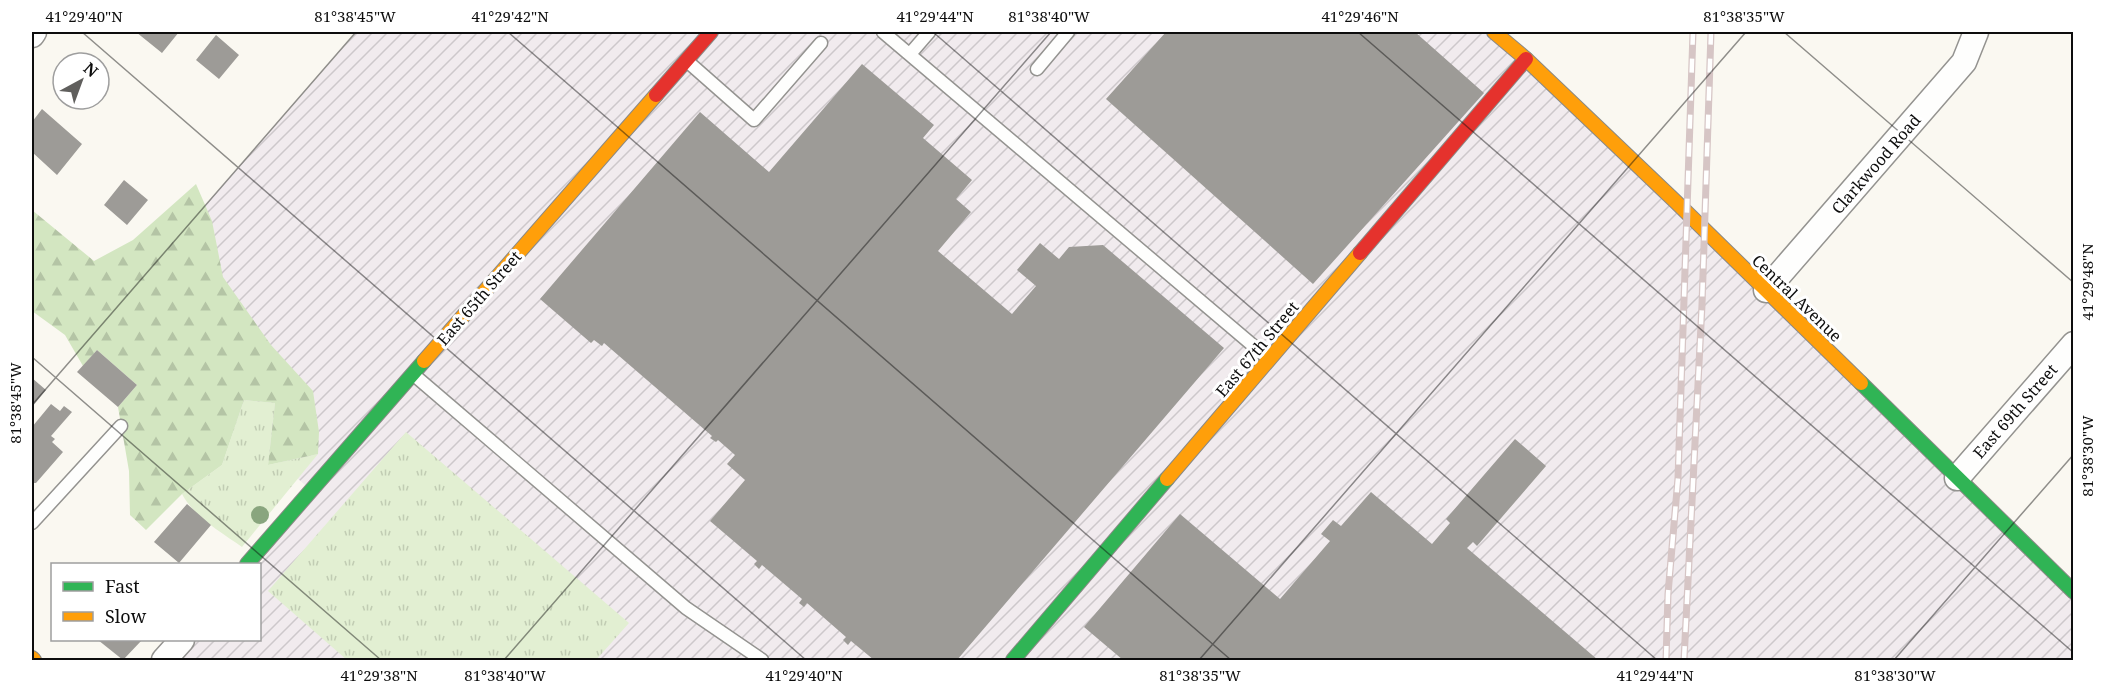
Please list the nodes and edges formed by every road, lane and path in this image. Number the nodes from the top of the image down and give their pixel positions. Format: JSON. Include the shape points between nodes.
{"nodes":[{"id":1,"x":711,"y":32,"type":"edge"},
{"id":2,"x":884,"y":32,"type":"edge"},
{"id":3,"x":928,"y":32,"type":"edge"},
{"id":4,"x":1068,"y":32,"type":"edge"},
{"id":5,"x":1494,"y":32,"type":"edge"},
{"id":6,"x":1976,"y":32,"type":"edge"},
{"id":7,"x":821,"y":43,"type":"dead end"},
{"id":8,"x":910,"y":54,"type":"junction"},
{"id":9,"x":1526,"y":59,"type":"junction"},
{"id":10,"x":686,"y":60,"type":"junction"},
{"id":11,"x":1037,"y":69,"type":"dead end"},
{"id":12,"x":1766,"y":290,"type":"junction"},
{"id":13,"x":2073,"y":344,"type":"edge"},
{"id":14,"x":1269,"y":360,"type":"junction"},
{"id":15,"x":413,"y":374,"type":"junction"},
{"id":16,"x":121,"y":426,"type":"dead end"},
{"id":17,"x":1957,"y":478,"type":"junction"},
{"id":18,"x":32,"y":523,"type":"edge"},
{"id":19,"x":249,"y":563,"type":"edge"},
{"id":20,"x":2073,"y":592,"type":"edge"},
{"id":21,"x":180,"y":641,"type":"edge"},
{"id":22,"x":164,"y":660,"type":"edge"},
{"id":23,"x":762,"y":660,"type":"edge"},
{"id":24,"x":1013,"y":660,"type":"edge"}],
"edges":[{"from":1,"to":10,"type":"street","name":"East 65th Street"},
{"from":2,"to":8,"type":"lane"},
{"from":3,"to":8,"type":"lane"},
{"from":4,"to":11,"type":"lane"},
{"from":5,"to":9,"type":"street","name":"Central Avenue"},
{"from":6,"to":12,"type":"street","name":"Clarkwood Road","via":[[1964,62]]},
{"from":7,"to":10,"type":"lane","via":[[754,120]]},
{"from":8,"to":14,"type":"lane"},
{"from":9,"to":12,"type":"street","name":"Central Avenue"},
{"from":9,"to":14,"type":"street","name":"East 67th Street"},
{"from":10,"to":15,"type":"street","name":"East 65th Street"},
{"from":12,"to":17,"type":"street","name":"Central Avenue"},
{"from":13,"to":17,"type":"street","name":"East 69th Street"},
{"from":14,"to":24,"type":"street","name":"East 67th Street"},
{"from":15,"to":19,"type":"street","name":"East 65th Street"},
{"from":15,"to":23,"type":"lane","via":[[686,608]]},
{"from":16,"to":18,"type":"lane"},
{"from":17,"to":20,"type":"street","name":"Central Avenue"},
{"from":21,"to":22,"type":"street"}]}
